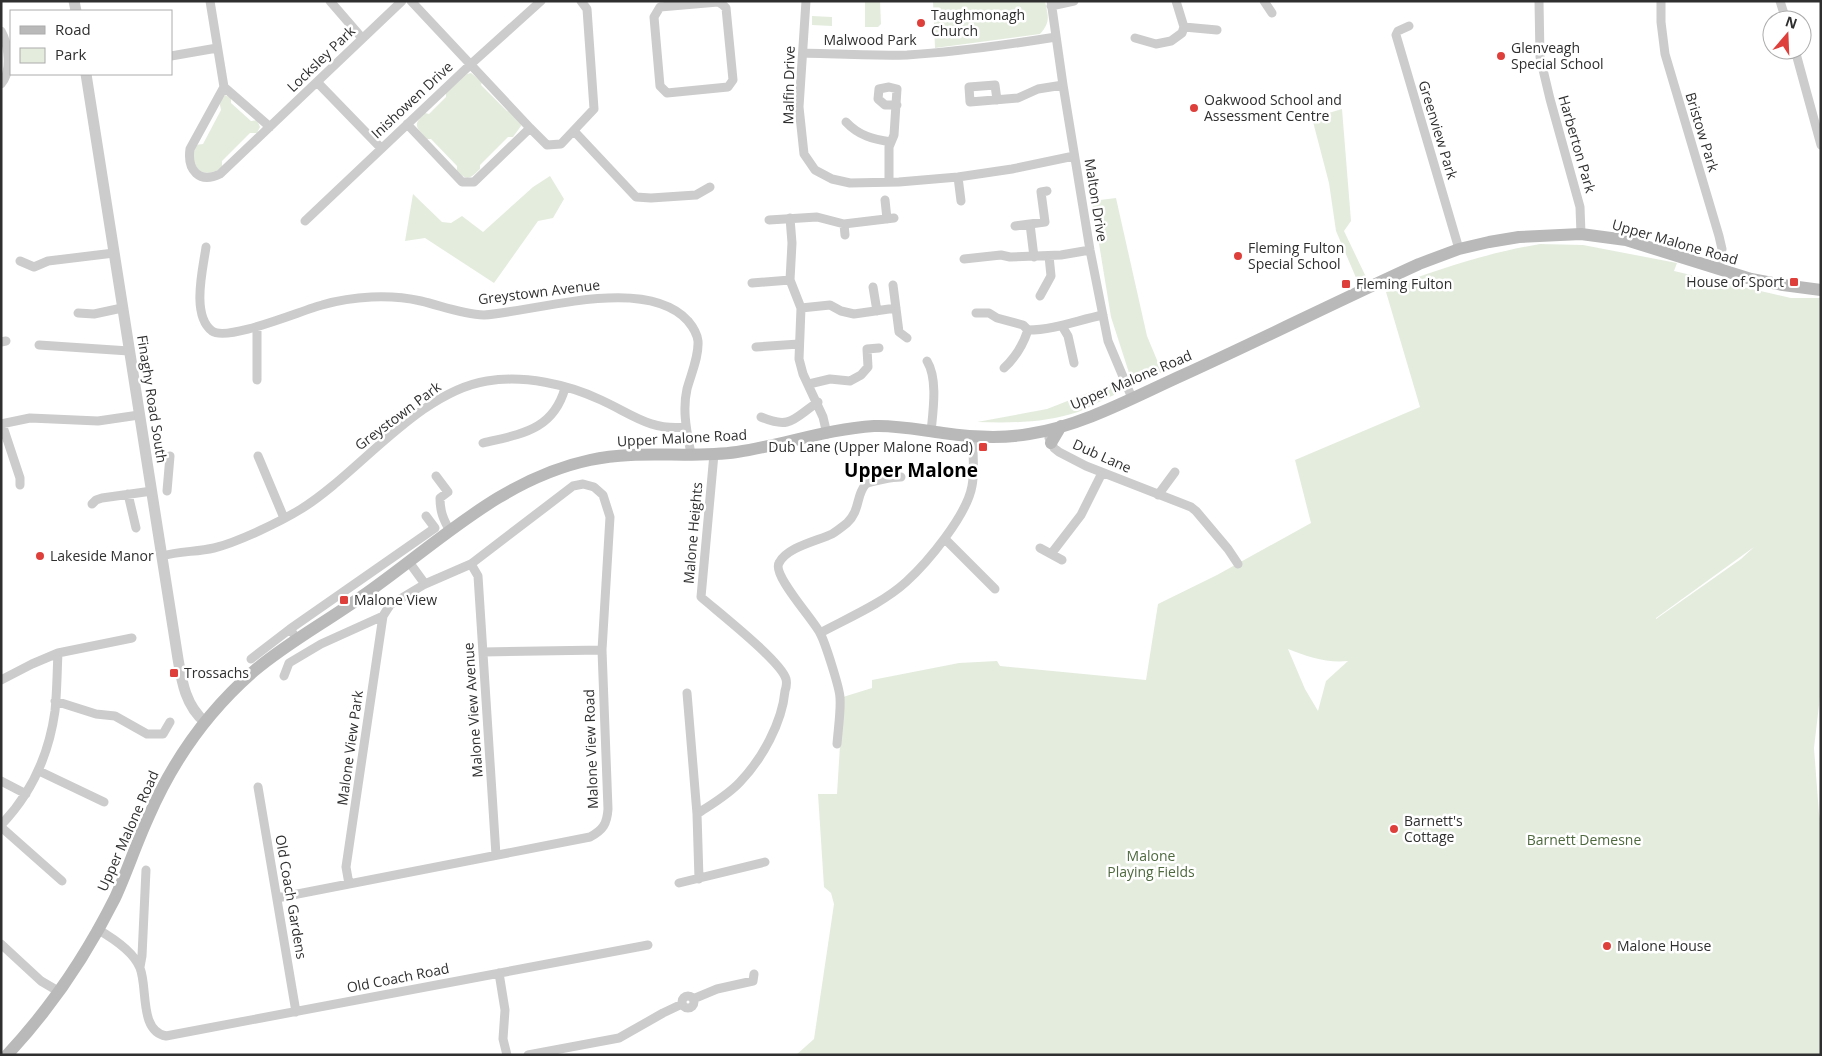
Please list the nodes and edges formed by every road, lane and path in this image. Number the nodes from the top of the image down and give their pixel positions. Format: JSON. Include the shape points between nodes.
{"nodes":[{"id":1,"x":210,"y":1,"type":"edge"},
{"id":2,"x":330,"y":1,"type":"edge"},
{"id":3,"x":402,"y":1,"type":"edge"},
{"id":4,"x":412,"y":1,"type":"edge"},
{"id":5,"x":541,"y":1,"type":"edge"},
{"id":6,"x":581,"y":1,"type":"edge"},
{"id":7,"x":806,"y":1,"type":"edge"},
{"id":8,"x":1074,"y":1,"type":"edge"},
{"id":9,"x":1176,"y":1,"type":"edge"},
{"id":10,"x":1264,"y":1,"type":"edge"},
{"id":11,"x":1539,"y":1,"type":"edge"},
{"id":12,"x":1661,"y":1,"type":"edge"},
{"id":13,"x":685,"y":3,"type":"edge"},
{"id":14,"x":1051,"y":4,"type":"edge"},
{"id":15,"x":1272,"y":13,"type":"dead end"},
{"id":16,"x":1409,"y":26,"type":"dead end"},
{"id":17,"x":1184,"y":27,"type":"junction"},
{"id":18,"x":1217,"y":30,"type":"dead end"},
{"id":19,"x":1,"y":31,"type":"edge"},
{"id":20,"x":1056,"y":37,"type":"junction"},
{"id":21,"x":362,"y":38,"type":"junction"},
{"id":22,"x":1135,"y":38,"type":"dead end"},
{"id":23,"x":217,"y":48,"type":"junction"},
{"id":24,"x":803,"y":53,"type":"junction"},
{"id":25,"x":172,"y":56,"type":"edge"},
{"id":26,"x":1798,"y":60,"type":"edge"},
{"id":27,"x":471,"y":64,"type":"junction"},
{"id":28,"x":86,"y":75,"type":"edge"},
{"id":29,"x":317,"y":82,"type":"junction"},
{"id":30,"x":1,"y":84,"type":"edge"},
{"id":31,"x":1062,"y":85,"type":"junction"},
{"id":32,"x":224,"y":86,"type":"junction"},
{"id":33,"x":997,"y":100,"type":"dead end"},
{"id":34,"x":897,"y":105,"type":"dead end"},
{"id":35,"x":846,"y":122,"type":"dead end"},
{"id":36,"x":407,"y":124,"type":"junction"},
{"id":37,"x":270,"y":127,"type":"junction"},
{"id":38,"x":530,"y":128,"type":"junction"},
{"id":39,"x":574,"y":131,"type":"junction"},
{"id":40,"x":892,"y":142,"type":"junction"},
{"id":41,"x":1821,"y":145,"type":"edge"},
{"id":42,"x":381,"y":148,"type":"junction"},
{"id":43,"x":1074,"y":156,"type":"junction"},
{"id":44,"x":958,"y":177,"type":"junction"},
{"id":45,"x":889,"y":182,"type":"junction"},
{"id":46,"x":710,"y":187,"type":"dead end"},
{"id":47,"x":1047,"y":191,"type":"dead end"},
{"id":48,"x":885,"y":200,"type":"dead end"},
{"id":49,"x":961,"y":201,"type":"dead end"},
{"id":50,"x":790,"y":218,"type":"junction"},
{"id":51,"x":769,"y":220,"type":"dead end"},
{"id":52,"x":305,"y":222,"type":"dead end"},
{"id":53,"x":844,"y":224,"type":"junction"},
{"id":54,"x":1030,"y":224,"type":"junction"},
{"id":55,"x":1015,"y":226,"type":"dead end"},
{"id":56,"x":1581,"y":234,"type":"junction"},
{"id":57,"x":845,"y":235,"type":"dead end"},
{"id":58,"x":206,"y":247,"type":"dead end"},
{"id":59,"x":1459,"y":249,"type":"junction"},
{"id":60,"x":1090,"y":250,"type":"junction"},
{"id":61,"x":114,"y":253,"type":"junction"},
{"id":62,"x":1034,"y":256,"type":"junction"},
{"id":63,"x":1049,"y":256,"type":"junction"},
{"id":64,"x":964,"y":259,"type":"dead end"},
{"id":65,"x":20,"y":261,"type":"dead end"},
{"id":66,"x":1718,"y":269,"type":"junction"},
{"id":67,"x":755,"y":280,"type":"dead end"},
{"id":68,"x":790,"y":280,"type":"junction"},
{"id":69,"x":893,"y":285,"type":"dead end"},
{"id":70,"x":873,"y":287,"type":"dead end"},
{"id":71,"x":1821,"y":290,"type":"edge"},
{"id":72,"x":1040,"y":296,"type":"dead end"},
{"id":73,"x":122,"y":308,"type":"junction"},
{"id":74,"x":801,"y":308,"type":"junction"},
{"id":75,"x":896,"y":308,"type":"junction"},
{"id":76,"x":878,"y":311,"type":"junction"},
{"id":77,"x":78,"y":313,"type":"dead end"},
{"id":78,"x":976,"y":313,"type":"dead end"},
{"id":79,"x":1103,"y":315,"type":"junction"},
{"id":80,"x":1062,"y":326,"type":"junction"},
{"id":81,"x":257,"y":327,"type":"junction"},
{"id":82,"x":1028,"y":330,"type":"junction"},
{"id":83,"x":907,"y":338,"type":"dead end"},
{"id":84,"x":760,"y":344,"type":"dead end"},
{"id":85,"x":799,"y":344,"type":"junction"},
{"id":86,"x":38,"y":345,"type":"dead end"},
{"id":87,"x":879,"y":348,"type":"dead end"},
{"id":88,"x":129,"y":351,"type":"junction"},
{"id":89,"x":927,"y":361,"type":"dead end"},
{"id":90,"x":1074,"y":363,"type":"dead end"},
{"id":91,"x":1004,"y":368,"type":"dead end"},
{"id":92,"x":257,"y":380,"type":"dead end"},
{"id":93,"x":809,"y":384,"type":"junction"},
{"id":94,"x":565,"y":388,"type":"junction"},
{"id":95,"x":1132,"y":398,"type":"junction"},
{"id":96,"x":818,"y":402,"type":"junction"},
{"id":97,"x":139,"y":414,"type":"junction"},
{"id":98,"x":761,"y":417,"type":"dead end"},
{"id":99,"x":2,"y":424,"type":"edge"},
{"id":100,"x":686,"y":427,"type":"junction"},
{"id":101,"x":931,"y":432,"type":"junction"},
{"id":102,"x":826,"y":434,"type":"junction"},
{"id":103,"x":972,"y":436,"type":"junction"},
{"id":104,"x":1049,"y":437,"type":"junction"},
{"id":105,"x":483,"y":443,"type":"dead end"},
{"id":106,"x":691,"y":454,"type":"junction"},
{"id":107,"x":714,"y":454,"type":"junction"},
{"id":108,"x":170,"y":456,"type":"dead end"},
{"id":109,"x":258,"y":456,"type":"dead end"},
{"id":110,"x":1175,"y":472,"type":"dead end"},
{"id":111,"x":1102,"y":473,"type":"junction"},
{"id":112,"x":436,"y":476,"type":"dead end"},
{"id":113,"x":901,"y":476,"type":"dead end"},
{"id":114,"x":168,"y":478,"type":"junction"},
{"id":115,"x":20,"y":485,"type":"dead end"},
{"id":116,"x":151,"y":486,"type":"junction"},
{"id":117,"x":167,"y":491,"type":"dead end"},
{"id":118,"x":128,"y":494,"type":"junction"},
{"id":119,"x":1158,"y":495,"type":"junction"},
{"id":120,"x":92,"y":504,"type":"dead end"},
{"id":121,"x":426,"y":516,"type":"dead end"},
{"id":122,"x":284,"y":518,"type":"junction"},
{"id":123,"x":136,"y":528,"type":"dead end"},
{"id":124,"x":450,"y":531,"type":"junction"},
{"id":125,"x":945,"y":539,"type":"junction"},
{"id":126,"x":1040,"y":548,"type":"dead end"},
{"id":127,"x":1051,"y":554,"type":"junction"},
{"id":128,"x":162,"y":556,"type":"junction"},
{"id":129,"x":1062,"y":560,"type":"dead end"},
{"id":130,"x":409,"y":562,"type":"junction"},
{"id":131,"x":471,"y":564,"type":"junction"},
{"id":132,"x":1238,"y":564,"type":"dead end"},
{"id":133,"x":425,"y":584,"type":"junction"},
{"id":134,"x":995,"y":589,"type":"dead end"},
{"id":135,"x":383,"y":616,"type":"junction"},
{"id":136,"x":820,"y":633,"type":"junction"},
{"id":137,"x":294,"y":634,"type":"junction"},
{"id":138,"x":132,"y":638,"type":"dead end"},
{"id":139,"x":602,"y":650,"type":"junction"},
{"id":140,"x":483,"y":652,"type":"junction"},
{"id":141,"x":58,"y":653,"type":"junction"},
{"id":142,"x":251,"y":659,"type":"dead end"},
{"id":143,"x":284,"y":676,"type":"dead end"},
{"id":144,"x":1,"y":680,"type":"edge"},
{"id":145,"x":687,"y":693,"type":"dead end"},
{"id":146,"x":56,"y":701,"type":"junction"},
{"id":147,"x":170,"y":722,"type":"dead end"},
{"id":148,"x":205,"y":722,"type":"junction"},
{"id":149,"x":837,"y":744,"type":"dead end"},
{"id":150,"x":39,"y":771,"type":"junction"},
{"id":151,"x":1,"y":781,"type":"edge"},
{"id":152,"x":258,"y":787,"type":"dead end"},
{"id":153,"x":26,"y":794,"type":"junction"},
{"id":154,"x":104,"y":802,"type":"dead end"},
{"id":155,"x":697,"y":814,"type":"junction"},
{"id":156,"x":1,"y":826,"type":"edge"},
{"id":157,"x":496,"y":855,"type":"junction"},
{"id":158,"x":765,"y":862,"type":"dead end"},
{"id":159,"x":146,"y":870,"type":"dead end"},
{"id":160,"x":699,"y":879,"type":"junction"},
{"id":161,"x":62,"y":881,"type":"dead end"},
{"id":162,"x":679,"y":883,"type":"dead end"},
{"id":163,"x":349,"y":884,"type":"junction"},
{"id":164,"x":277,"y":898,"type":"junction"},
{"id":165,"x":97,"y":929,"type":"junction"},
{"id":166,"x":1,"y":944,"type":"edge"},
{"id":167,"x":648,"y":945,"type":"dead end"},
{"id":168,"x":140,"y":967,"type":"junction"},
{"id":169,"x":499,"y":973,"type":"junction"},
{"id":170,"x":754,"y":974,"type":"dead end"},
{"id":171,"x":58,"y":991,"type":"junction"},
{"id":172,"x":296,"y":1012,"type":"junction"},
{"id":173,"x":7,"y":1055,"type":"edge"},
{"id":174,"x":507,"y":1055,"type":"edge"},
{"id":175,"x":528,"y":1055,"type":"edge"}],
"edges":[{"from":1,"to":23,"type":"street"},
{"from":2,"to":21,"type":"street"},
{"from":3,"to":21,"type":"street","name":"Locksley Park"},
{"from":4,"to":27,"type":"street"},
{"from":5,"to":27,"type":"street","name":"Inishowen Drive"},
{"from":6,"to":39,"type":"street","via":[[586,9],[594,109]]},
{"from":7,"to":24,"type":"street","name":"Malfin Drive"},
{"from":8,"to":14,"type":"street"},
{"from":9,"to":17,"type":"street"},
{"from":10,"to":15,"type":"street"},
{"from":11,"to":56,"type":"street","name":"Harberton Park","via":[[1540,57],[1580,207]]},
{"from":12,"to":66,"type":"street","name":"Bristow Park","via":[[1665,54],[1722,249]]},
{"from":13,"to":13,"type":"street","via":[[660,7],[654,16],[660,86],[667,93],[728,87],[733,80],[726,8],[718,2]]},
{"from":14,"to":20,"type":"street","name":"Malton Drive"},
{"from":16,"to":59,"type":"street","name":"Greenview Park","via":[[1396,35]]},
{"from":17,"to":18,"type":"street"},
{"from":17,"to":22,"type":"street","via":[[1172,41],[1156,44]]},
{"from":19,"to":30,"type":"street","via":[[9,65]]},
{"from":20,"to":24,"type":"street","name":"Malwood Park","via":[[988,48],[915,54]]},
{"from":20,"to":31,"type":"street","name":"Malton Drive"},
{"from":21,"to":29,"type":"street","name":"Locksley Park"},
{"from":23,"to":25,"type":"street"},
{"from":23,"to":32,"type":"street"},
{"from":24,"to":45,"type":"street","name":"Malfin Drive","via":[[799,107],[804,154],[815,170],[832,180]]},
{"from":26,"to":41,"type":"street"},
{"from":27,"to":36,"type":"street","name":"Inishowen Drive"},
{"from":27,"to":38,"type":"street"},
{"from":28,"to":61,"type":"street","name":"Finaghy Road South"},
{"from":29,"to":37,"type":"street","name":"Locksley Park"},
{"from":29,"to":42,"type":"street"},
{"from":31,"to":33,"type":"street","via":[[1038,89],[1018,98]]},
{"from":31,"to":43,"type":"street","name":"Malton Drive"},
{"from":32,"to":37,"type":"street"},
{"from":32,"to":37,"type":"street","name":"Locksley Park","via":[[190,149],[188,158],[195,173],[212,178],[225,170]]},
{"from":34,"to":40,"type":"street"},
{"from":35,"to":40,"type":"street","via":[[867,137]]},
{"from":36,"to":38,"type":"street","via":[[462,182],[474,182]]},
{"from":36,"to":42,"type":"street","name":"Inishowen Drive"},
{"from":38,"to":39,"type":"street","via":[[547,145],[561,144]]},
{"from":39,"to":46,"type":"street","via":[[636,197],[696,195]]},
{"from":40,"to":45,"type":"street","via":[[889,148]]},
{"from":42,"to":52,"type":"street","name":"Inishowen Drive"},
{"from":43,"to":44,"type":"street","name":"Malfin Drive"},
{"from":43,"to":60,"type":"street","name":"Malton Drive"},
{"from":44,"to":45,"type":"street","name":"Malfin Drive"},
{"from":44,"to":49,"type":"street"},
{"from":47,"to":54,"type":"street","via":[[1041,192],[1045,222]]},
{"from":48,"to":53,"type":"street","via":[[890,218]]},
{"from":50,"to":51,"type":"street"},
{"from":50,"to":53,"type":"street","via":[[817,217]]},
{"from":50,"to":68,"type":"street"},
{"from":53,"to":57,"type":"street"},
{"from":54,"to":55,"type":"street"},
{"from":54,"to":62,"type":"street"},
{"from":56,"to":59,"type":"main road","name":"Upper Malone Road","via":[[1519,237]]},
{"from":56,"to":66,"type":"main road","name":"Upper Malone Road","via":[[1626,240]]},
{"from":58,"to":81,"type":"street","name":"Greystown Avenue","via":[[200,298],[206,324],[220,333]]},
{"from":59,"to":95,"type":"main road","name":"Upper Malone Road","via":[[1370,286]]},
{"from":60,"to":63,"type":"street"},
{"from":60,"to":79,"type":"street","name":"Malton Drive"},
{"from":61,"to":65,"type":"street","via":[[48,261],[34,267]]},
{"from":61,"to":73,"type":"street","name":"Finaghy Road South"},
{"from":62,"to":63,"type":"street"},
{"from":62,"to":64,"type":"street","via":[[1001,254]]},
{"from":63,"to":72,"type":"street","via":[[1051,276]]},
{"from":66,"to":71,"type":"main road","name":"Upper Malone Road","via":[[1759,281]]},
{"from":67,"to":68,"type":"street"},
{"from":68,"to":74,"type":"street"},
{"from":69,"to":75,"type":"street"},
{"from":70,"to":76,"type":"street"},
{"from":73,"to":77,"type":"street","via":[[94,314]]},
{"from":73,"to":88,"type":"street","name":"Finaghy Road South"},
{"from":74,"to":76,"type":"street","via":[[830,305],[854,314]]},
{"from":74,"to":85,"type":"street"},
{"from":75,"to":76,"type":"street"},
{"from":75,"to":83,"type":"street","via":[[899,332]]},
{"from":78,"to":82,"type":"street","via":[[989,313],[1023,325]]},
{"from":79,"to":80,"type":"street"},
{"from":79,"to":95,"type":"street","name":"Malton Drive","via":[[1108,341]]},
{"from":80,"to":82,"type":"street"},
{"from":80,"to":90,"type":"street","via":[[1068,336]]},
{"from":81,"to":92,"type":"street"},
{"from":81,"to":100,"type":"street","name":"Greystown Avenue","via":[[322,305],[384,297],[421,301],[469,315],[609,297],[657,303],[684,317],[696,334],[697,354],[684,408]]},
{"from":82,"to":91,"type":"street","via":[[1020,349]]},
{"from":84,"to":85,"type":"street"},
{"from":85,"to":93,"type":"street","via":[[802,374]]},
{"from":86,"to":88,"type":"street"},
{"from":87,"to":93,"type":"street","via":[[867,349],[868,367],[850,382],[830,379]]},
{"from":88,"to":97,"type":"street","name":"Finaghy Road South"},
{"from":89,"to":101,"type":"street","via":[[932,368],[934,400]]},
{"from":93,"to":96,"type":"street"},
{"from":94,"to":100,"type":"street","name":"Greystown Park","via":[[603,400],[658,427]]},
{"from":94,"to":105,"type":"street","via":[[554,412],[532,430]]},
{"from":94,"to":122,"type":"street","name":"Greystown Park","via":[[512,379],[485,381],[454,391],[397,430],[321,496]]},
{"from":95,"to":104,"type":"main road","name":"Upper Malone Road","via":[[1096,415],[1061,426]]},
{"from":96,"to":98,"type":"street","via":[[789,422],[780,423]]},
{"from":96,"to":102,"type":"street"},
{"from":97,"to":99,"type":"street","via":[[98,421],[30,418]]},
{"from":97,"to":116,"type":"street","name":"Finaghy Road South"},
{"from":99,"to":115,"type":"street"},
{"from":100,"to":106,"type":"street","name":"Greystown Avenue"},
{"from":101,"to":102,"type":"main road","name":"Upper Malone Road","via":[[879,426]]},
{"from":101,"to":103,"type":"main road","name":"Upper Malone Road"},
{"from":102,"to":107,"type":"main road","name":"Upper Malone Road"},
{"from":103,"to":104,"type":"main road","name":"Upper Malone Road","via":[[1030,434]]},
{"from":103,"to":125,"type":"street","via":[[972,485],[968,500]]},
{"from":104,"to":111,"type":"street","name":"Dub Lane","via":[[1059,452]]},
{"from":106,"to":107,"type":"main road","name":"Upper Malone Road"},
{"from":106,"to":124,"type":"main road","name":"Upper Malone Road","via":[[628,454],[555,469],[515,486]]},
{"from":107,"to":155,"type":"street","name":"Malone Heights","via":[[701,597],[762,650],[779,667],[786,680],[785,697],[772,734],[752,768],[726,795]]},
{"from":108,"to":114,"type":"street"},
{"from":109,"to":122,"type":"street"},
{"from":110,"to":119,"type":"street"},
{"from":111,"to":119,"type":"street","name":"Dub Lane"},
{"from":111,"to":127,"type":"street","via":[[1081,515]]},
{"from":112,"to":124,"type":"street","via":[[448,492],[440,498],[440,510]]},
{"from":113,"to":136,"type":"street","via":[[868,483],[846,524],[833,533],[797,547],[780,560],[778,570],[786,586]]},
{"from":114,"to":116,"type":"street"},
{"from":114,"to":117,"type":"street"},
{"from":116,"to":118,"type":"street"},
{"from":116,"to":128,"type":"street","name":"Finaghy Road South"},
{"from":118,"to":120,"type":"street","via":[[102,498]]},
{"from":118,"to":123,"type":"street"},
{"from":119,"to":132,"type":"street","name":"Dub Lane","via":[[1196,511]]},
{"from":121,"to":137,"type":"street","name":"Upper Malone Road","via":[[435,528]]},
{"from":122,"to":128,"type":"street","name":"Greystown Park","via":[[215,548]]},
{"from":124,"to":130,"type":"main road","name":"Upper Malone Road"},
{"from":125,"to":134,"type":"street"},
{"from":125,"to":136,"type":"street","via":[[905,582]]},
{"from":126,"to":127,"type":"street"},
{"from":127,"to":129,"type":"street"},
{"from":128,"to":148,"type":"street","name":"Finaghy Road South","via":[[182,681],[194,710]]},
{"from":130,"to":133,"type":"street"},
{"from":130,"to":137,"type":"main road","name":"Upper Malone Road","via":[[362,596]]},
{"from":131,"to":133,"type":"street"},
{"from":131,"to":139,"type":"street","name":"Malone View Road","via":[[573,486],[594,486],[603,495],[610,517]]},
{"from":131,"to":140,"type":"street","name":"Malone View Avenue","via":[[478,576]]},
{"from":133,"to":135,"type":"street","via":[[390,605]]},
{"from":135,"to":143,"type":"street","via":[[321,644],[289,663]]},
{"from":135,"to":163,"type":"street","name":"Malone View Park","via":[[346,867]]},
{"from":136,"to":149,"type":"street","via":[[840,698]]},
{"from":137,"to":142,"type":"street","name":"Upper Malone Road"},
{"from":137,"to":148,"type":"main road","name":"Upper Malone Road"},
{"from":138,"to":141,"type":"street"},
{"from":139,"to":140,"type":"street"},
{"from":139,"to":157,"type":"street","name":"Malone View Road","via":[[607,822],[601,832],[590,838]]},
{"from":140,"to":157,"type":"street","name":"Malone View Avenue"},
{"from":141,"to":144,"type":"street"},
{"from":141,"to":146,"type":"street"},
{"from":145,"to":155,"type":"street"},
{"from":146,"to":147,"type":"street","via":[[96,714],[115,716],[147,734],[163,734]]},
{"from":146,"to":150,"type":"street"},
{"from":148,"to":165,"type":"main road","name":"Upper Malone Road","via":[[168,776],[115,897]]},
{"from":150,"to":153,"type":"street"},
{"from":150,"to":154,"type":"street"},
{"from":151,"to":153,"type":"street"},
{"from":152,"to":164,"type":"street","name":"Old Coach Gardens"},
{"from":153,"to":156,"type":"street"},
{"from":155,"to":160,"type":"street"},
{"from":156,"to":161,"type":"street"},
{"from":157,"to":163,"type":"street","name":"Malone View Road"},
{"from":158,"to":160,"type":"street"},
{"from":159,"to":168,"type":"street"},
{"from":160,"to":162,"type":"street"},
{"from":163,"to":164,"type":"street","name":"Malone View Road"},
{"from":164,"to":172,"type":"street","name":"Old Coach Gardens"},
{"from":165,"to":168,"type":"street","via":[[114,938]]},
{"from":165,"to":171,"type":"main road","name":"Upper Malone Road"},
{"from":166,"to":171,"type":"street","via":[[41,981]]},
{"from":167,"to":169,"type":"street","name":"Old Coach Road"},
{"from":168,"to":172,"type":"street","name":"Old Coach Road","via":[[147,1014],[151,1028],[159,1034],[166,1036]]},
{"from":169,"to":172,"type":"street","name":"Old Coach Road"},
{"from":169,"to":174,"type":"street"},
{"from":170,"to":175,"type":"street","via":[[753,981],[717,989],[693,999],[685,997],[682,1004],[619,1038]]},
{"from":171,"to":173,"type":"main road","name":"Upper Malone Road"}]}
